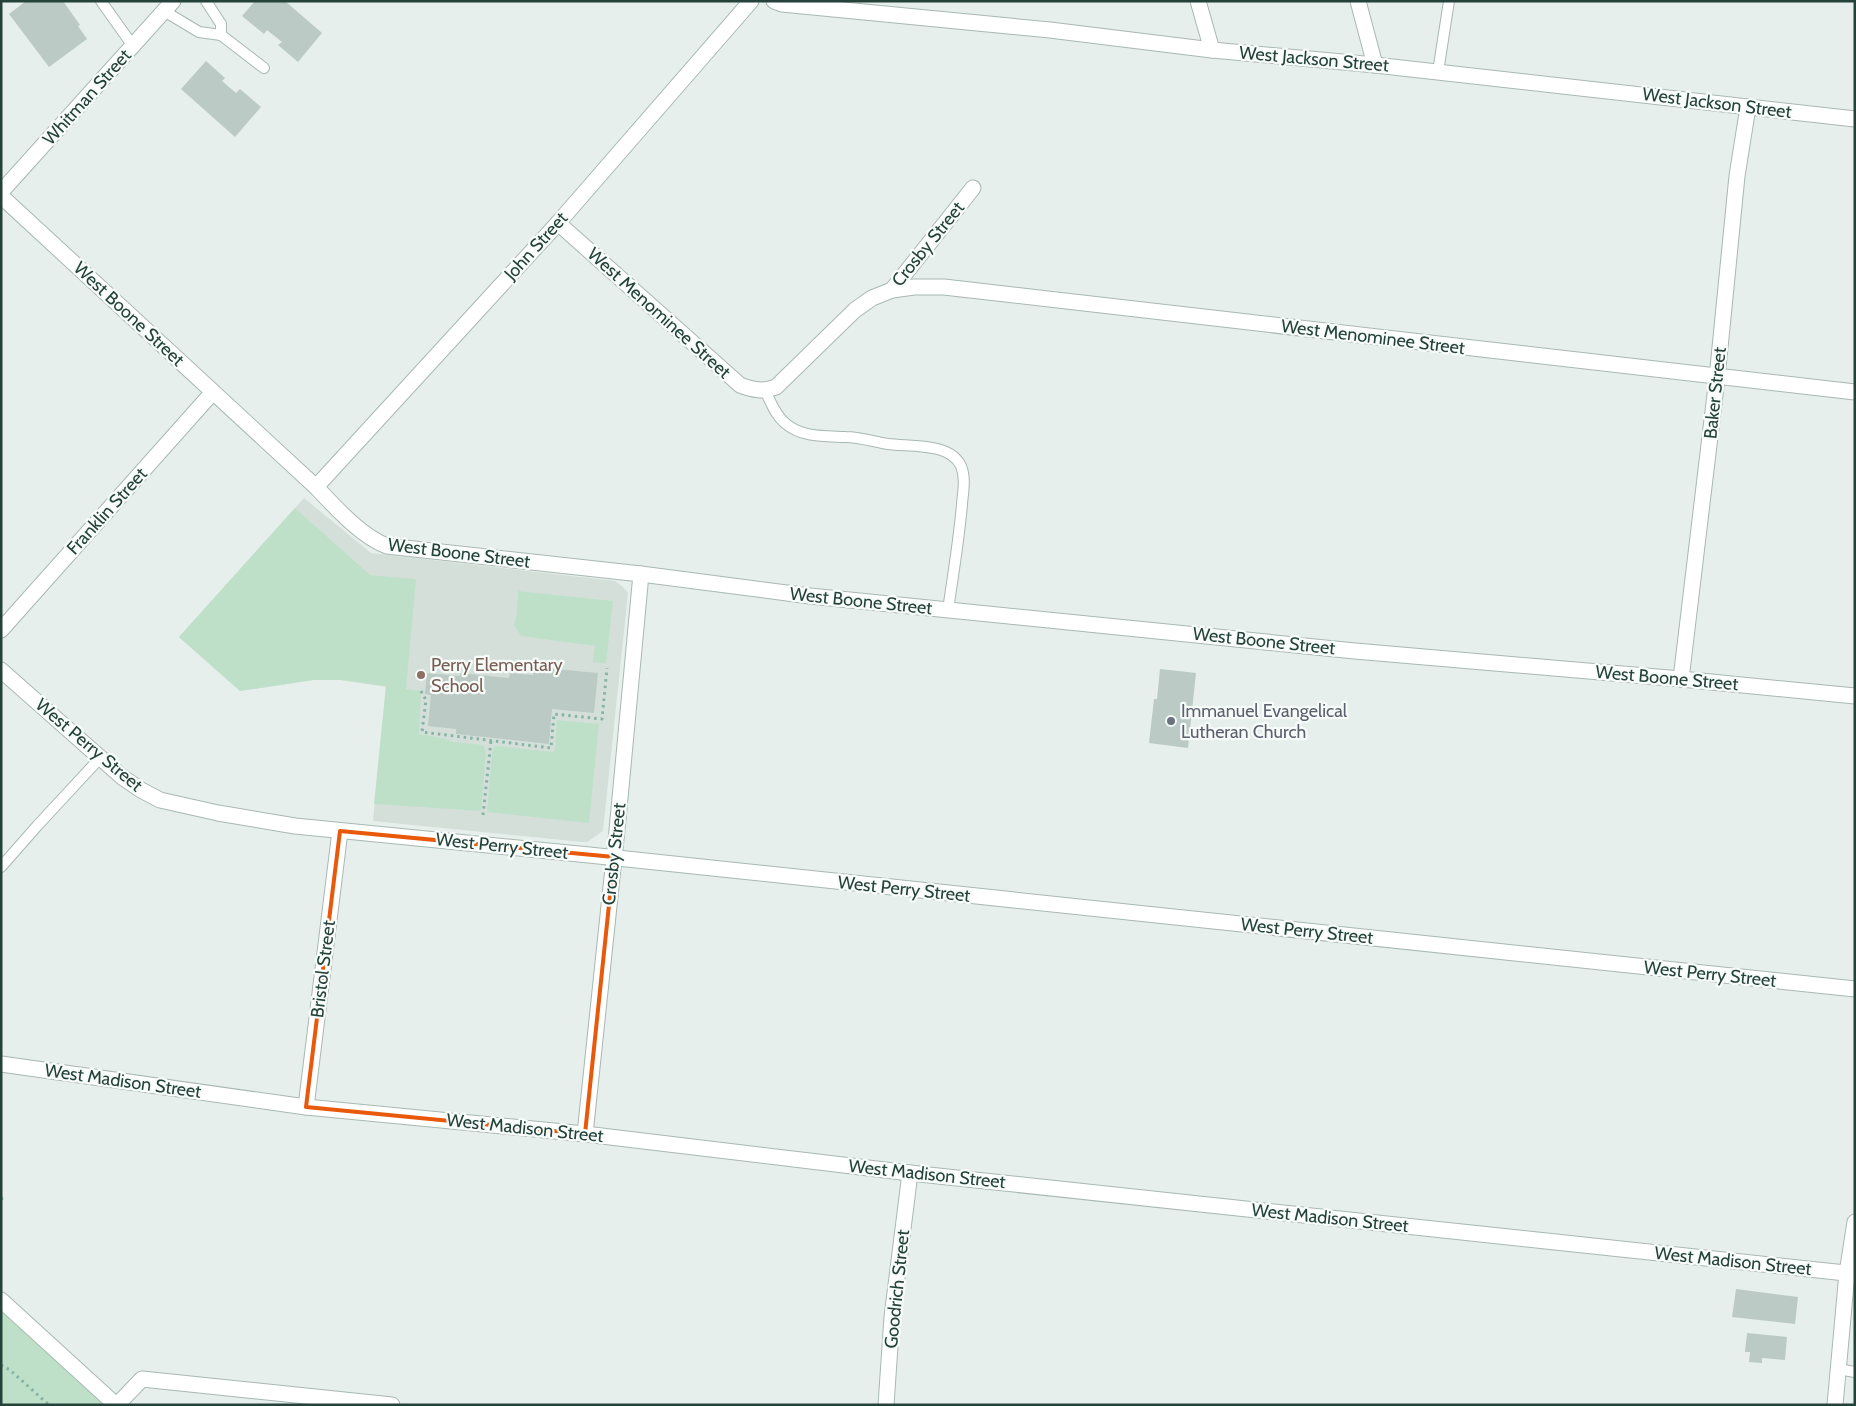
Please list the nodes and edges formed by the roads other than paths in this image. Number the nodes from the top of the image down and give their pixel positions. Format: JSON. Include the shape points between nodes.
{"nodes":[{"id":1,"x":100,"y":1,"type":"edge"},
{"id":2,"x":206,"y":1,"type":"edge"},
{"id":3,"x":752,"y":1,"type":"edge"},
{"id":4,"x":774,"y":1,"type":"edge"},
{"id":5,"x":1198,"y":1,"type":"edge"},
{"id":6,"x":1358,"y":1,"type":"edge"},
{"id":7,"x":1449,"y":1,"type":"edge"},
{"id":8,"x":168,"y":6,"type":"edge"},
{"id":9,"x":221,"y":35,"type":"junction"},
{"id":10,"x":133,"y":46,"type":"junction"},
{"id":11,"x":1212,"y":50,"type":"junction"},
{"id":12,"x":1375,"y":65,"type":"junction"},
{"id":13,"x":264,"y":68,"type":"dead end"},
{"id":14,"x":1438,"y":72,"type":"junction"},
{"id":15,"x":1748,"y":108,"type":"junction"},
{"id":16,"x":1855,"y":119,"type":"edge"},
{"id":17,"x":973,"y":188,"type":"dead end"},
{"id":18,"x":1,"y":192,"type":"edge"},
{"id":19,"x":1,"y":196,"type":"edge"},
{"id":20,"x":558,"y":224,"type":"junction"},
{"id":21,"x":892,"y":290,"type":"junction"},
{"id":22,"x":1717,"y":378,"type":"junction"},
{"id":23,"x":765,"y":391,"type":"junction"},
{"id":24,"x":213,"y":392,"type":"junction"},
{"id":25,"x":1855,"y":392,"type":"edge"},
{"id":26,"x":316,"y":487,"type":"junction"},
{"id":27,"x":641,"y":574,"type":"junction"},
{"id":28,"x":948,"y":610,"type":"junction"},
{"id":29,"x":1,"y":630,"type":"edge"},
{"id":30,"x":1,"y":670,"type":"edge"},
{"id":31,"x":1681,"y":678,"type":"junction"},
{"id":32,"x":1855,"y":696,"type":"edge"},
{"id":33,"x":100,"y":758,"type":"junction"},
{"id":34,"x":340,"y":831,"type":"junction"},
{"id":35,"x":614,"y":857,"type":"junction"},
{"id":36,"x":1,"y":867,"type":"edge"},
{"id":37,"x":1855,"y":989,"type":"edge"},
{"id":38,"x":1,"y":1064,"type":"edge"},
{"id":39,"x":306,"y":1107,"type":"junction"},
{"id":40,"x":585,"y":1134,"type":"junction"},
{"id":41,"x":910,"y":1173,"type":"junction"},
{"id":42,"x":1855,"y":1222,"type":"edge"},
{"id":43,"x":1851,"y":1274,"type":"edge"},
{"id":44,"x":1,"y":1300,"type":"edge"},
{"id":45,"x":1838,"y":1368,"type":"junction"},
{"id":46,"x":1855,"y":1372,"type":"edge"},
{"id":47,"x":116,"y":1405,"type":"edge"},
{"id":48,"x":392,"y":1405,"type":"edge"},
{"id":49,"x":886,"y":1405,"type":"edge"},
{"id":50,"x":1835,"y":1405,"type":"edge"}],
"edges":[{"from":1,"to":10,"type":"lane"},
{"from":2,"to":9,"type":"lane","via":[[221,24]]},
{"from":3,"to":20,"type":"street","name":"John Street"},
{"from":4,"to":11,"type":"street","name":"West Jackson Street"},
{"from":5,"to":11,"type":"street"},
{"from":6,"to":12,"type":"street"},
{"from":7,"to":14,"type":"lane"},
{"from":8,"to":9,"type":"lane","via":[[199,32]]},
{"from":8,"to":10,"type":"street","name":"Whitman Street"},
{"from":9,"to":13,"type":"lane"},
{"from":10,"to":18,"type":"street","name":"Whitman Street"},
{"from":11,"to":12,"type":"street","name":"West Jackson Street"},
{"from":12,"to":14,"type":"street","name":"West Jackson Street"},
{"from":14,"to":15,"type":"street","name":"West Jackson Street"},
{"from":15,"to":16,"type":"street","name":"West Jackson Street"},
{"from":15,"to":22,"type":"street","name":"Baker Street","via":[[1737,176]]},
{"from":17,"to":21,"type":"street","name":"Crosby Street"},
{"from":19,"to":24,"type":"street","name":"West Boone Street"},
{"from":20,"to":23,"type":"street","name":"West Menominee Street","via":[[740,384]]},
{"from":20,"to":26,"type":"street","name":"John Street"},
{"from":21,"to":22,"type":"street","name":"West Menominee Street","via":[[944,287]]},
{"from":21,"to":23,"type":"street","name":"Crosby Street","via":[[855,310],[776,387]]},
{"from":22,"to":25,"type":"street","name":"West Menominee Street"},
{"from":22,"to":31,"type":"street","name":"Baker Street"},
{"from":23,"to":28,"type":"lane","via":[[777,415],[800,432],[831,438],[920,445],[940,450],[956,459],[964,478]]},
{"from":24,"to":26,"type":"street","name":"West Boone Street"},
{"from":24,"to":29,"type":"street","name":"Franklin Street"},
{"from":26,"to":27,"type":"street","name":"West Boone Street","via":[[376,542],[387,546]]},
{"from":27,"to":28,"type":"street","name":"West Boone Street"},
{"from":27,"to":35,"type":"street","name":"Crosby Street"},
{"from":28,"to":31,"type":"street","name":"West Boone Street","via":[[1345,650]]},
{"from":30,"to":33,"type":"street","name":"West Perry Street"},
{"from":31,"to":32,"type":"street","name":"West Boone Street"},
{"from":33,"to":34,"type":"street","name":"West Perry Street","via":[[122,777],[160,800],[218,813]]},
{"from":33,"to":36,"type":"lane"},
{"from":34,"to":35,"type":"street","name":"West Perry Street"},
{"from":34,"to":39,"type":"street","name":"Bristol Street"},
{"from":35,"to":37,"type":"street","name":"West Perry Street"},
{"from":35,"to":40,"type":"street","name":"Crosby Street"},
{"from":38,"to":39,"type":"street","name":"West Madison Street"},
{"from":39,"to":40,"type":"street","name":"West Madison Street"},
{"from":40,"to":41,"type":"street","name":"West Madison Street"},
{"from":41,"to":43,"type":"street","name":"West Madison Street"},
{"from":41,"to":49,"type":"street","name":"Goodrich Street","via":[[892,1317]]},
{"from":42,"to":43,"type":"street"},
{"from":43,"to":45,"type":"street"},
{"from":44,"to":47,"type":"street"},
{"from":45,"to":46,"type":"lane"},
{"from":45,"to":50,"type":"street"},
{"from":47,"to":48,"type":"street","via":[[142,1379]]}]}
